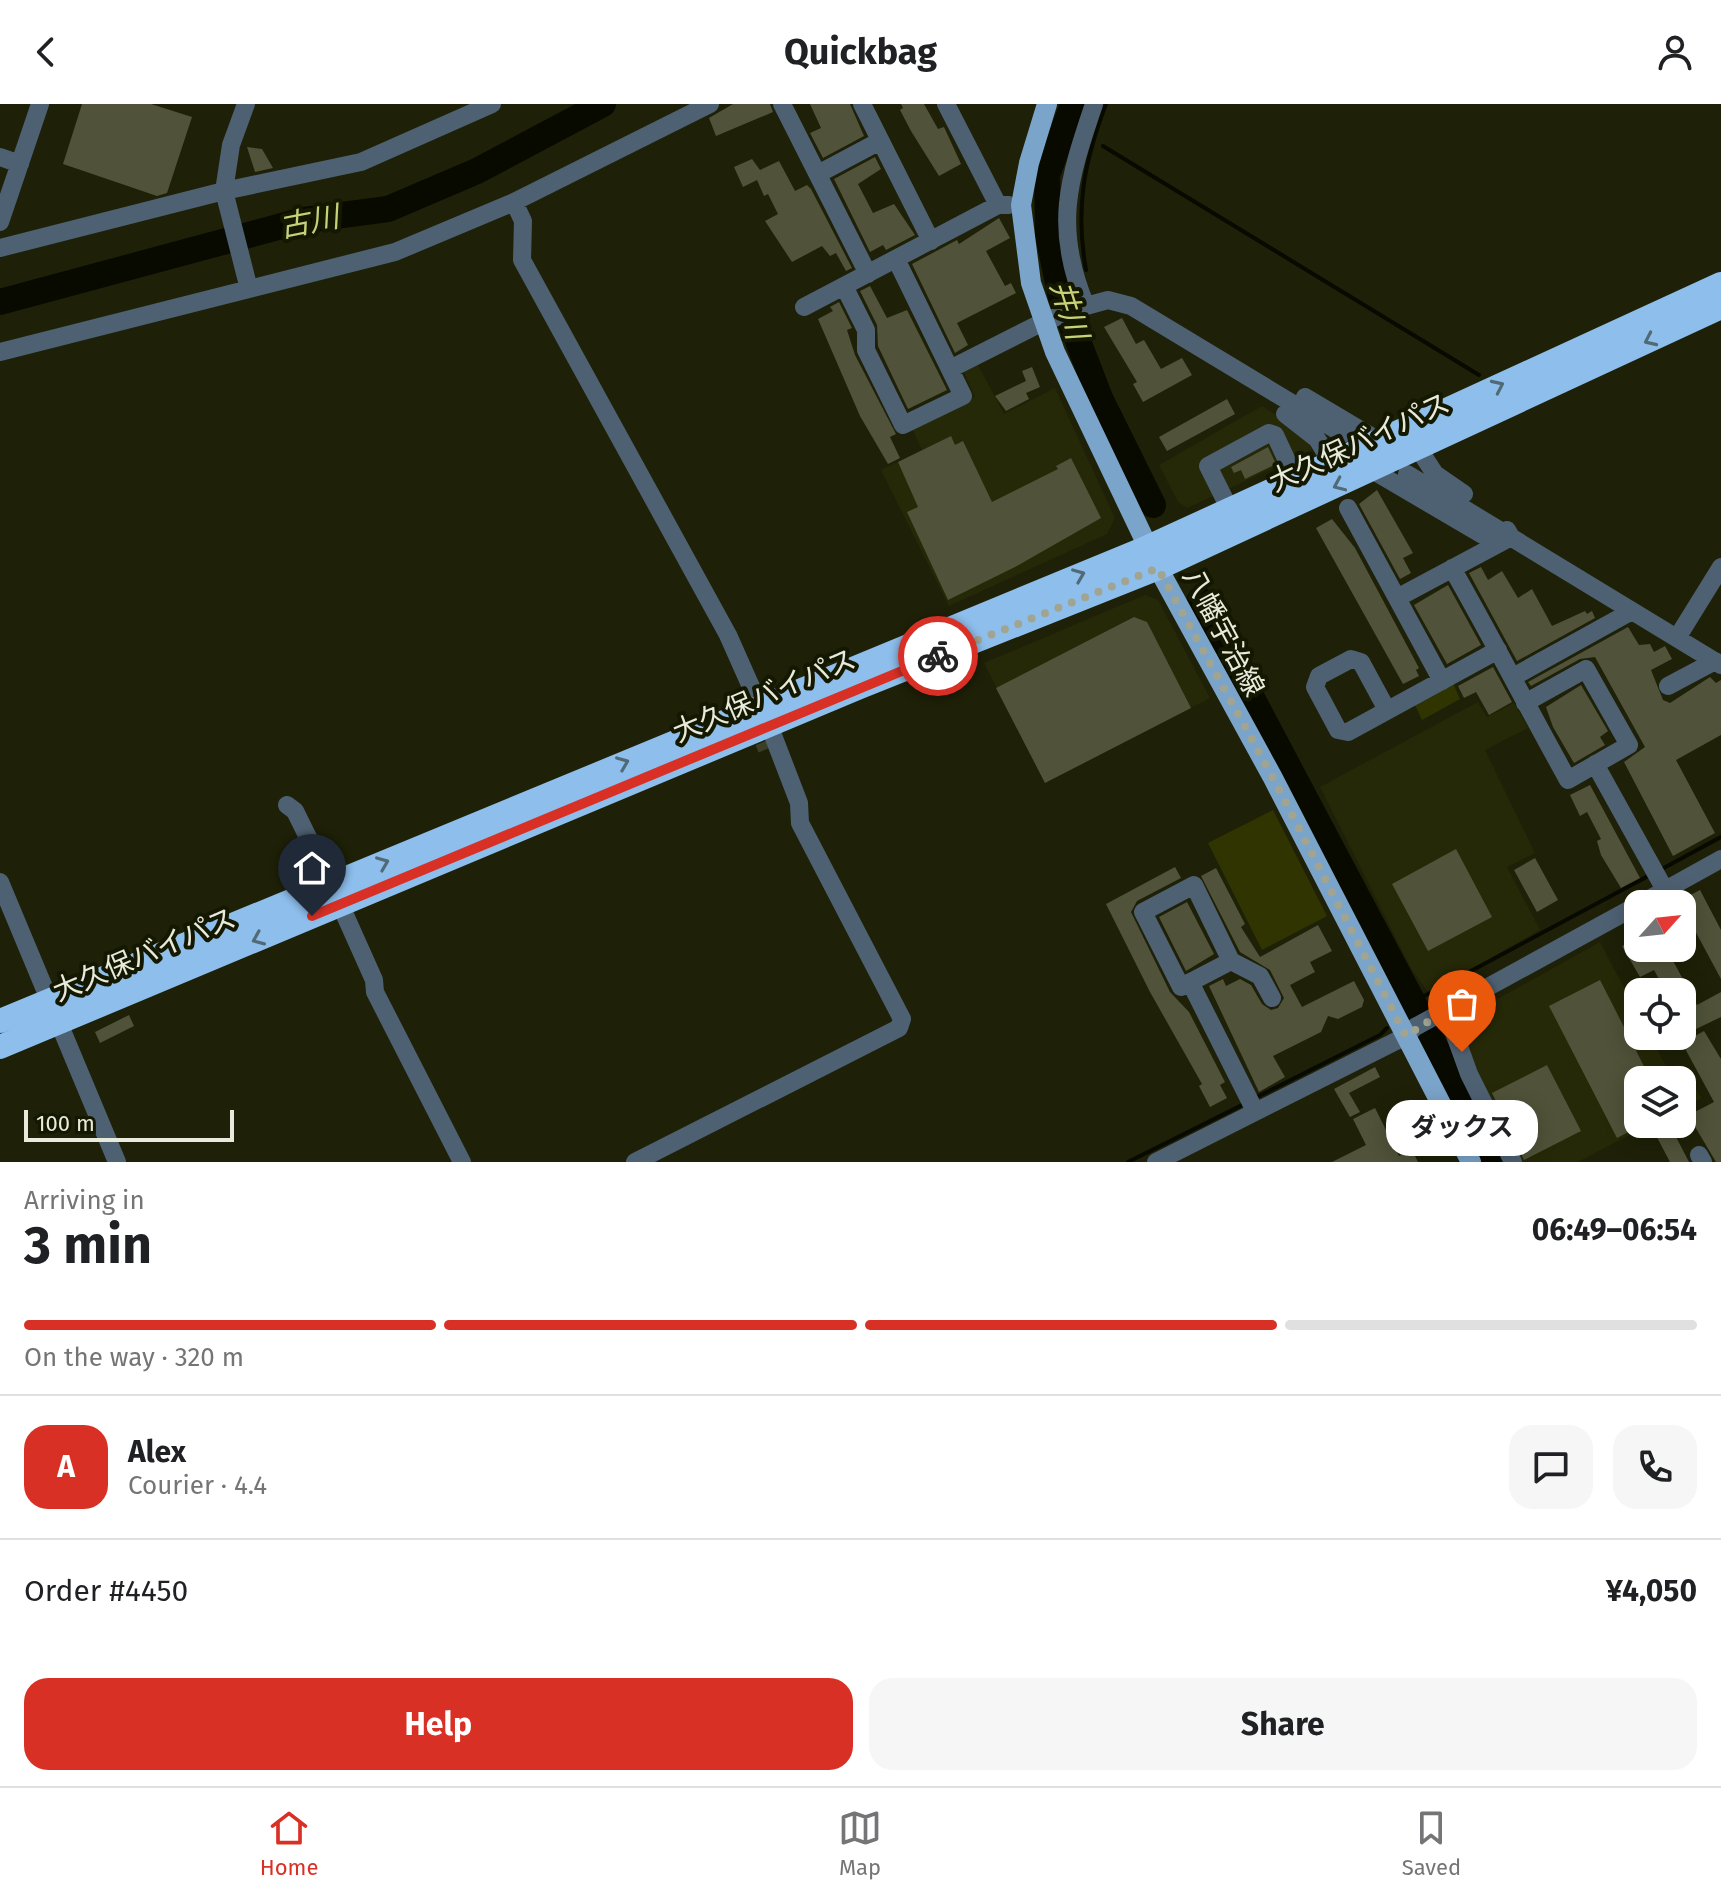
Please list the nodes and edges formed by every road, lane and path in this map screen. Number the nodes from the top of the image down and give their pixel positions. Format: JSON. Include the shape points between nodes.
{"nodes":[{"id":1,"x":40,"y":104,"type":"edge"},
{"id":2,"x":246,"y":104,"type":"edge"},
{"id":3,"x":492,"y":104,"type":"edge"},
{"id":4,"x":710,"y":104,"type":"edge"},
{"id":5,"x":782,"y":104,"type":"edge"},
{"id":6,"x":862,"y":104,"type":"edge"},
{"id":7,"x":946,"y":104,"type":"edge"},
{"id":8,"x":1047,"y":104,"type":"edge"},
{"id":9,"x":1094,"y":104,"type":"edge"},
{"id":10,"x":880,"y":141,"type":"junction"},
{"id":11,"x":0,"y":157,"type":"edge"},
{"id":12,"x":20,"y":164,"type":"junction"},
{"id":13,"x":818,"y":174,"type":"junction"},
{"id":14,"x":226,"y":196,"type":"junction"},
{"id":15,"x":514,"y":202,"type":"junction"},
{"id":16,"x":998,"y":205,"type":"junction"},
{"id":17,"x":1021,"y":205,"type":"junction"},
{"id":18,"x":0,"y":222,"type":"edge"},
{"id":19,"x":931,"y":241,"type":"junction"},
{"id":20,"x":0,"y":248,"type":"edge"},
{"id":21,"x":896,"y":259,"type":"junction"},
{"id":22,"x":868,"y":274,"type":"junction"},
{"id":23,"x":1721,"y":284,"type":"edge"},
{"id":24,"x":844,"y":286,"type":"junction"},
{"id":25,"x":248,"y":288,"type":"junction"},
{"id":26,"x":1086,"y":306,"type":"junction"},
{"id":27,"x":804,"y":307,"type":"dead end"},
{"id":28,"x":1721,"y":307,"type":"edge"},
{"id":29,"x":1048,"y":321,"type":"junction"},
{"id":30,"x":0,"y":352,"type":"edge"},
{"id":31,"x":1223,"y":362,"type":"junction"},
{"id":32,"x":950,"y":369,"type":"junction"},
{"id":33,"x":1343,"y":434,"type":"dead end"},
{"id":34,"x":1379,"y":441,"type":"junction"},
{"id":35,"x":1418,"y":448,"type":"junction"},
{"id":36,"x":1332,"y":463,"type":"junction"},
{"id":37,"x":1372,"y":470,"type":"junction"},
{"id":38,"x":1407,"y":474,"type":"dead end"},
{"id":39,"x":1296,"y":480,"type":"junction"},
{"id":40,"x":1348,"y":508,"type":"dead end"},
{"id":41,"x":1230,"y":510,"type":"junction"},
{"id":42,"x":1504,"y":540,"type":"junction"},
{"id":43,"x":1153,"y":558,"type":"junction"},
{"id":44,"x":1721,"y":567,"type":"edge"},
{"id":45,"x":1452,"y":568,"type":"junction"},
{"id":46,"x":1397,"y":598,"type":"junction"},
{"id":47,"x":1632,"y":611,"type":"junction"},
{"id":48,"x":1677,"y":638,"type":"junction"},
{"id":49,"x":1498,"y":650,"type":"junction"},
{"id":50,"x":1718,"y":663,"type":"edge"},
{"id":51,"x":1513,"y":677,"type":"junction"},
{"id":52,"x":1442,"y":681,"type":"junction"},
{"id":53,"x":1668,"y":686,"type":"dead end"},
{"id":54,"x":1525,"y":703,"type":"junction"},
{"id":55,"x":1387,"y":710,"type":"dead end"},
{"id":56,"x":760,"y":718,"type":"junction"},
{"id":57,"x":1595,"y":764,"type":"junction"},
{"id":58,"x":1721,"y":859,"type":"edge"},
{"id":59,"x":1660,"y":879,"type":"junction"},
{"id":60,"x":0,"y":882,"type":"edge"},
{"id":61,"x":1651,"y":890,"type":"edge"},
{"id":62,"x":332,"y":896,"type":"junction"},
{"id":63,"x":1624,"y":913,"type":"edge"},
{"id":64,"x":1231,"y":961,"type":"junction"},
{"id":65,"x":1190,"y":982,"type":"junction"},
{"id":66,"x":1272,"y":998,"type":"dead end"},
{"id":67,"x":53,"y":1012,"type":"junction"},
{"id":68,"x":1443,"y":1012,"type":"junction"},
{"id":69,"x":0,"y":1021,"type":"edge"},
{"id":70,"x":1410,"y":1032,"type":"junction"},
{"id":71,"x":0,"y":1047,"type":"edge"},
{"id":72,"x":1250,"y":1101,"type":"junction"},
{"id":73,"x":117,"y":1162,"type":"edge"},
{"id":74,"x":462,"y":1162,"type":"edge"},
{"id":75,"x":635,"y":1162,"type":"edge"},
{"id":76,"x":1156,"y":1162,"type":"edge"},
{"id":77,"x":1471,"y":1162,"type":"edge"},
{"id":78,"x":1513,"y":1162,"type":"edge"}],
"edges":[{"from":1,"to":12,"type":"street"},
{"from":2,"to":14,"type":"street","via":[[231,145]]},
{"from":3,"to":14,"type":"street","via":[[361,162]]},
{"from":4,"to":15,"type":"street"},
{"from":5,"to":13,"type":"street"},
{"from":6,"to":10,"type":"street"},
{"from":7,"to":16,"type":"street"},
{"from":8,"to":17,"type":"main road","name":"八幡宇治線"},
{"from":9,"to":26,"type":"street","via":[[1069,177],[1066,226],[1072,271]]},
{"from":10,"to":13,"type":"street"},
{"from":10,"to":19,"type":"street"},
{"from":11,"to":12,"type":"street"},
{"from":12,"to":18,"type":"street"},
{"from":13,"to":22,"type":"street"},
{"from":14,"to":20,"type":"street"},
{"from":14,"to":25,"type":"street"},
{"from":15,"to":25,"type":"street","via":[[395,252]]},
{"from":15,"to":56,"type":"street","via":[[523,221],[522,260],[719,621]]},
{"from":16,"to":17,"type":"street"},
{"from":16,"to":19,"type":"street"},
{"from":17,"to":29,"type":"main road","name":"八幡宇治線","via":[[1031,283]]},
{"from":19,"to":21,"type":"street"},
{"from":21,"to":22,"type":"street"},
{"from":21,"to":32,"type":"street"},
{"from":22,"to":24,"type":"street"},
{"from":34,"to":23,"type":"highway","name":"大久保バイパス","one_way":true},
{"from":24,"to":27,"type":"street"},
{"from":24,"to":32,"type":"street","via":[[866,330],[866,350],[903,425],[963,396]]},
{"from":25,"to":30,"type":"street"},
{"from":26,"to":29,"type":"street"},
{"from":26,"to":31,"type":"street","via":[[1108,300],[1131,306]]},
{"from":28,"to":35,"type":"highway","name":"大久保バイパス","one_way":true},
{"from":29,"to":32,"type":"street"},
{"from":29,"to":43,"type":"main road","name":"八幡宇治線","via":[[1072,392]]},
{"from":31,"to":33,"type":"street"},
{"from":31,"to":34,"type":"street","via":[[1257,368]]},
{"from":31,"to":36,"type":"street","via":[[1243,388],[1305,426]]},
{"from":34,"to":36,"type":"highway","name":"大久保バイパス"},
{"from":35,"to":37,"type":"highway","name":"大久保バイパス"},
{"from":35,"to":42,"type":"street","via":[[1435,474],[1502,520]]},
{"from":36,"to":39,"type":"highway","name":"大久保バイパス"},
{"from":37,"to":42,"type":"street"},
{"from":37,"to":43,"type":"highway","name":"大久保バイパス","one_way":true},
{"from":38,"to":42,"type":"street"},
{"from":39,"to":41,"type":"highway","name":"大久保バイパス"},
{"from":39,"to":41,"type":"street","via":[[1277,438],[1269,433],[1208,466]]},
{"from":40,"to":46,"type":"street"},
{"from":41,"to":43,"type":"highway","name":"大久保バイパス"},
{"from":42,"to":45,"type":"street"},
{"from":42,"to":47,"type":"street"},
{"from":43,"to":56,"type":"highway","name":"大久保バイパス"},
{"from":43,"to":70,"type":"main road","name":"八幡宇治線"},
{"from":44,"to":48,"type":"street"},
{"from":45,"to":46,"type":"street"},
{"from":45,"to":49,"type":"street"},
{"from":46,"to":52,"type":"street"},
{"from":47,"to":48,"type":"street"},
{"from":47,"to":51,"type":"street"},
{"from":48,"to":50,"type":"street"},
{"from":49,"to":51,"type":"street"},
{"from":49,"to":52,"type":"street"},
{"from":50,"to":53,"type":"street"},
{"from":51,"to":54,"type":"street"},
{"from":52,"to":55,"type":"street"},
{"from":54,"to":57,"type":"street","via":[[1568,780]]},
{"from":54,"to":57,"type":"street","via":[[1586,669],[1629,745]]},
{"from":56,"to":62,"type":"highway","name":"大久保バイパス"},
{"from":56,"to":75,"type":"street","via":[[799,803],[800,823],[902,1019],[899,1028]]},
{"from":57,"to":59,"type":"street"},
{"from":58,"to":59,"type":"street"},
{"from":59,"to":61,"type":"street"},
{"from":60,"to":67,"type":"street"},
{"from":62,"to":67,"type":"highway","name":"大久保バイパス"},
{"from":62,"to":74,"type":"street"},
{"from":63,"to":68,"type":"street"},
{"from":64,"to":65,"type":"street"},
{"from":64,"to":65,"type":"street","via":[[1194,885],[1143,912],[1181,987]]},
{"from":64,"to":66,"type":"street","via":[[1260,976]]},
{"from":65,"to":72,"type":"street"},
{"from":67,"to":69,"type":"highway","name":"大久保バイパス"},
{"from":67,"to":71,"type":"highway","name":"大久保バイパス"},
{"from":67,"to":73,"type":"street"},
{"from":68,"to":70,"type":"street"},
{"from":68,"to":78,"type":"street"},
{"from":70,"to":72,"type":"street"},
{"from":70,"to":77,"type":"main road","name":"八幡宇治線"},
{"from":72,"to":76,"type":"street"}]}
